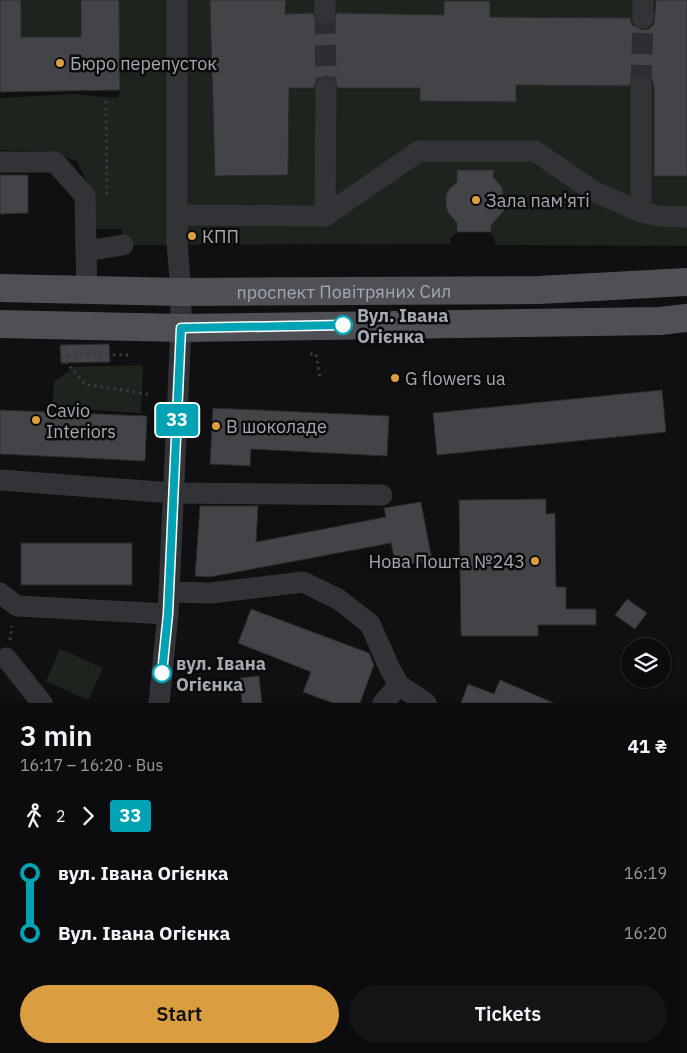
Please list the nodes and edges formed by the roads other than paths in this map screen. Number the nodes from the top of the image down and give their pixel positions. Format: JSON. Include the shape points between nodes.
{"nodes":[{"id":1,"x":177,"y":0,"type":"edge"},
{"id":2,"x":641,"y":86,"type":"tunnel mouth"},
{"id":3,"x":326,"y":88,"type":"tunnel mouth"},
{"id":4,"x":0,"y":162,"type":"edge"},
{"id":5,"x":641,"y":212,"type":"junction"},
{"id":6,"x":177,"y":215,"type":"junction"},
{"id":7,"x":325,"y":216,"type":"junction"},
{"id":8,"x":687,"y":217,"type":"edge"},
{"id":9,"x":123,"y":245,"type":"dead end"},
{"id":10,"x":86,"y":251,"type":"junction"},
{"id":11,"x":687,"y":282,"type":"edge"},
{"id":12,"x":0,"y":288,"type":"edge"},
{"id":13,"x":87,"y":291,"type":"junction"},
{"id":14,"x":181,"y":292,"type":"junction"},
{"id":15,"x":687,"y":318,"type":"edge"},
{"id":16,"x":0,"y":324,"type":"edge"},
{"id":17,"x":181,"y":328,"type":"junction"},
{"id":18,"x":0,"y":480,"type":"edge"},
{"id":19,"x":173,"y":493,"type":"junction"},
{"id":20,"x":382,"y":495,"type":"dead end"},
{"id":21,"x":169,"y":592,"type":"junction"},
{"id":22,"x":0,"y":593,"type":"edge"},
{"id":23,"x":168,"y":614,"type":"junction"},
{"id":24,"x":6,"y":658,"type":"road end"},
{"id":25,"x":400,"y":685,"type":"junction"},
{"id":26,"x":42,"y":703,"type":"edge"},
{"id":27,"x":159,"y":703,"type":"edge"},
{"id":28,"x":383,"y":703,"type":"edge"},
{"id":29,"x":426,"y":703,"type":"edge"}],
"edges":[{"from":1,"to":6,"type":"street"},
{"from":2,"to":5,"type":"street"},
{"from":3,"to":7,"type":"street"},
{"from":4,"to":10,"type":"street","via":[[55,162],[85,196]]},
{"from":5,"to":7,"type":"street","via":[[593,191],[535,151],[419,151]]},
{"from":5,"to":8,"type":"street"},
{"from":6,"to":7,"type":"street"},
{"from":6,"to":14,"type":"street"},
{"from":9,"to":10,"type":"street"},
{"from":10,"to":13,"type":"street"},
{"from":11,"to":14,"type":"main road","name":"проспект Повітряних Сил","via":[[540,290]]},
{"from":12,"to":13,"type":"main road","name":"проспект Повітряних Сил"},
{"from":13,"to":14,"type":"main road","name":"проспект Повітряних Сил"},
{"from":14,"to":17,"type":"street"},
{"from":15,"to":17,"type":"main road","name":"проспект Повітряних Сил"},
{"from":16,"to":17,"type":"main road","name":"проспект Повітряних Сил"},
{"from":17,"to":19,"type":"street"},
{"from":18,"to":19,"type":"street"},
{"from":19,"to":20,"type":"street"},
{"from":19,"to":21,"type":"street"},
{"from":21,"to":23,"type":"street"},
{"from":21,"to":25,"type":"street","via":[[211,593],[303,582],[338,599],[370,624]]},
{"from":22,"to":23,"type":"street","via":[[17,606]]},
{"from":23,"to":27,"type":"street"},
{"from":24,"to":26,"type":"street"},
{"from":25,"to":28,"type":"street"},
{"from":25,"to":29,"type":"street"}]}
